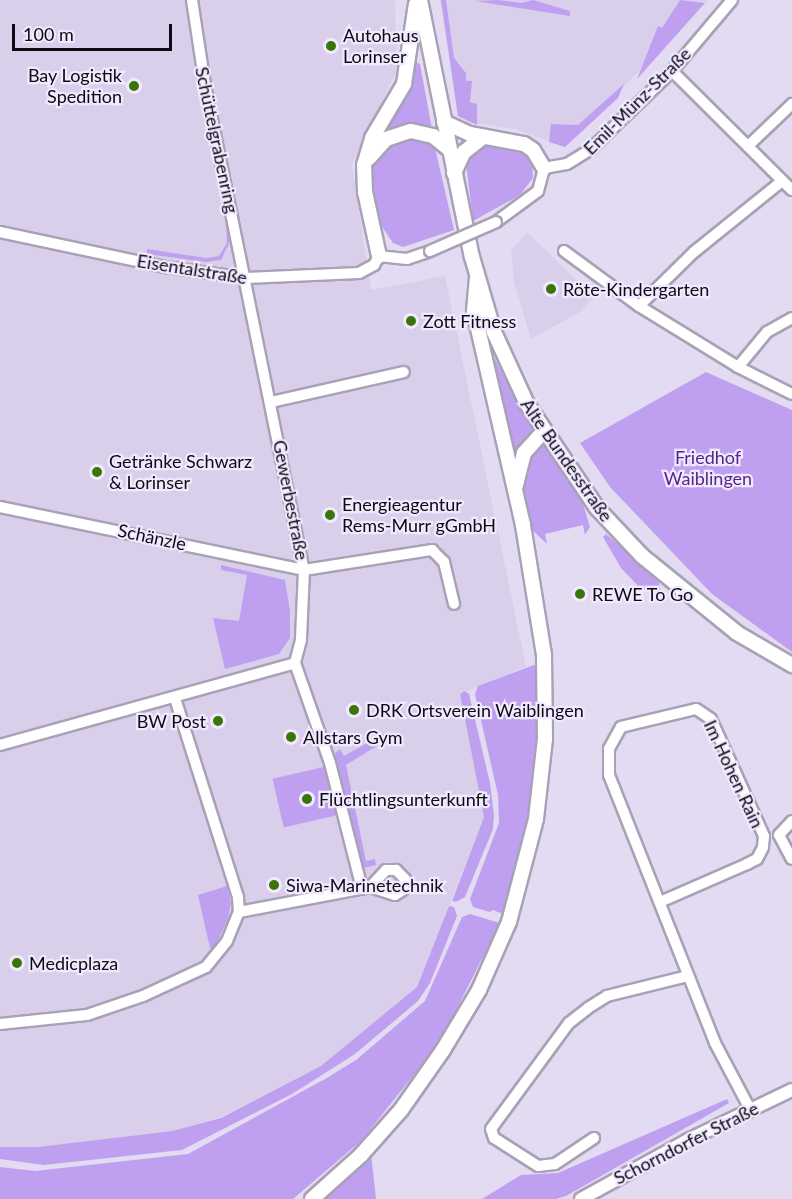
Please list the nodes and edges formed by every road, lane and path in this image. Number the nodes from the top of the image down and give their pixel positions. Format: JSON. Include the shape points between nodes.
{"nodes":[{"id":1,"x":192,"y":0,"type":"edge"},
{"id":2,"x":418,"y":0,"type":"edge"},
{"id":3,"x":732,"y":0,"type":"edge"},
{"id":4,"x":672,"y":71,"type":"junction"},
{"id":5,"x":792,"y":104,"type":"edge"},
{"id":6,"x":444,"y":122,"type":"junction"},
{"id":7,"x":483,"y":137,"type":"junction"},
{"id":8,"x":748,"y":146,"type":"junction"},
{"id":9,"x":449,"y":149,"type":"junction"},
{"id":10,"x":364,"y":165,"type":"junction"},
{"id":11,"x":544,"y":168,"type":"junction"},
{"id":12,"x":454,"y":173,"type":"junction"},
{"id":13,"x":782,"y":181,"type":"junction"},
{"id":14,"x":792,"y":190,"type":"edge"},
{"id":15,"x":0,"y":232,"type":"edge"},
{"id":16,"x":564,"y":251,"type":"dead end"},
{"id":17,"x":380,"y":255,"type":"junction"},
{"id":18,"x":477,"y":277,"type":"junction"},
{"id":19,"x":246,"y":278,"type":"junction"},
{"id":20,"x":639,"y":306,"type":"junction"},
{"id":21,"x":792,"y":318,"type":"edge"},
{"id":22,"x":738,"y":367,"type":"junction"},
{"id":23,"x":404,"y":372,"type":"dead end"},
{"id":24,"x":792,"y":394,"type":"edge"},
{"id":25,"x":271,"y":402,"type":"junction"},
{"id":26,"x":543,"y":432,"type":"junction"},
{"id":27,"x":515,"y":489,"type":"junction"},
{"id":28,"x":0,"y":507,"type":"edge"},
{"id":29,"x":304,"y":570,"type":"junction"},
{"id":30,"x":454,"y":604,"type":"dead end"},
{"id":31,"x":295,"y":663,"type":"junction"},
{"id":32,"x":792,"y":665,"type":"edge"},
{"id":33,"x":176,"y":698,"type":"junction"},
{"id":34,"x":0,"y":745,"type":"edge"},
{"id":35,"x":792,"y":821,"type":"edge"},
{"id":36,"x":792,"y":859,"type":"edge"},
{"id":37,"x":660,"y":902,"type":"junction"},
{"id":38,"x":239,"y":912,"type":"junction"},
{"id":39,"x":688,"y":976,"type":"junction"},
{"id":40,"x":0,"y":1024,"type":"edge"},
{"id":41,"x":792,"y":1090,"type":"edge"},
{"id":42,"x":750,"y":1109,"type":"junction"},
{"id":43,"x":594,"y":1138,"type":"dead end"},
{"id":44,"x":312,"y":1199,"type":"edge"},
{"id":45,"x":581,"y":1199,"type":"edge"}],
"edges":[{"from":1,"to":19,"type":"street","name":"Schüttelgrabenring","via":[[205,85]]},
{"from":2,"to":6,"type":"main road","name":"Alte Bundesstraße"},
{"from":2,"to":10,"type":"main road","via":[[404,84],[372,138]]},
{"from":3,"to":4,"type":"street","name":"Emil-Münz-Straße"},
{"from":4,"to":8,"type":"street"},
{"from":4,"to":11,"type":"street","name":"Emil-Münz-Straße","via":[[591,149],[567,164]]},
{"from":5,"to":8,"type":"street"},
{"from":6,"to":7,"type":"main road"},
{"from":6,"to":9,"type":"main road","name":"Alte Bundesstraße"},
{"from":7,"to":11,"type":"main road","via":[[524,144],[533,150]]},
{"from":7,"to":12,"type":"main road","via":[[464,153]]},
{"from":8,"to":13,"type":"street"},
{"from":9,"to":10,"type":"main road","via":[[433,136],[411,131],[386,139]]},
{"from":9,"to":12,"type":"main road","name":"Alte Bundesstraße"},
{"from":10,"to":17,"type":"main road","via":[[365,192]]},
{"from":11,"to":17,"type":"street","bridge":true,"via":[[538,191],[496,222],[407,259]]},
{"from":12,"to":18,"type":"main road","name":"Alte Bundesstraße"},
{"from":13,"to":14,"type":"street"},
{"from":13,"to":20,"type":"street","via":[[694,252]]},
{"from":15,"to":19,"type":"street","name":"Eisentalstraße","via":[[165,267]]},
{"from":16,"to":20,"type":"street"},
{"from":17,"to":19,"type":"street","name":"Eisentalstraße","via":[[374,265],[359,273]]},
{"from":18,"to":26,"type":"main road","name":"Alte Bundesstraße","via":[[506,364]]},
{"from":18,"to":27,"type":"main road","via":[[474,311]]},
{"from":19,"to":25,"type":"street","name":"Gewerbestraße"},
{"from":20,"to":22,"type":"street"},
{"from":21,"to":22,"type":"street","via":[[767,332]]},
{"from":22,"to":24,"type":"street"},
{"from":23,"to":25,"type":"street"},
{"from":25,"to":29,"type":"street","name":"Gewerbestraße"},
{"from":26,"to":27,"type":"main road","via":[[524,453]]},
{"from":26,"to":32,"type":"main road","name":"Alte Bundesstraße","via":[[597,508],[642,556],[737,633]]},
{"from":27,"to":44,"type":"main road","via":[[544,655],[545,739],[527,863],[508,922],[479,990],[425,1080],[361,1155]]},
{"from":28,"to":29,"type":"street","name":"Schänzle"},
{"from":29,"to":30,"type":"street","name":"Gewerbestraße","via":[[432,550],[444,562]]},
{"from":29,"to":31,"type":"street","via":[[301,640]]},
{"from":31,"to":33,"type":"street"},
{"from":31,"to":38,"type":"street","via":[[329,760],[366,888]]},
{"from":33,"to":34,"type":"street"},
{"from":33,"to":38,"type":"street"},
{"from":35,"to":36,"type":"street","via":[[779,834]]},
{"from":37,"to":37,"type":"street","name":"Im Hohen Rain","via":[[757,859],[763,848],[764,836],[711,719],[696,709],[628,723],[616,731],[609,749],[612,788]]},
{"from":37,"to":39,"type":"street","name":"Im Hohen Rain"},
{"from":38,"to":40,"type":"street","via":[[214,961],[172,986],[87,1015]]},
{"from":39,"to":42,"type":"street","name":"Im Hohen Rain","via":[[727,1070]]},
{"from":39,"to":43,"type":"street","via":[[607,996],[581,1013],[569,1023],[491,1129],[494,1138],[538,1166],[555,1164]]},
{"from":41,"to":42,"type":"street","name":"Schorndorfer Straße"},
{"from":42,"to":45,"type":"street","name":"Schorndorfer Straße"}]}
